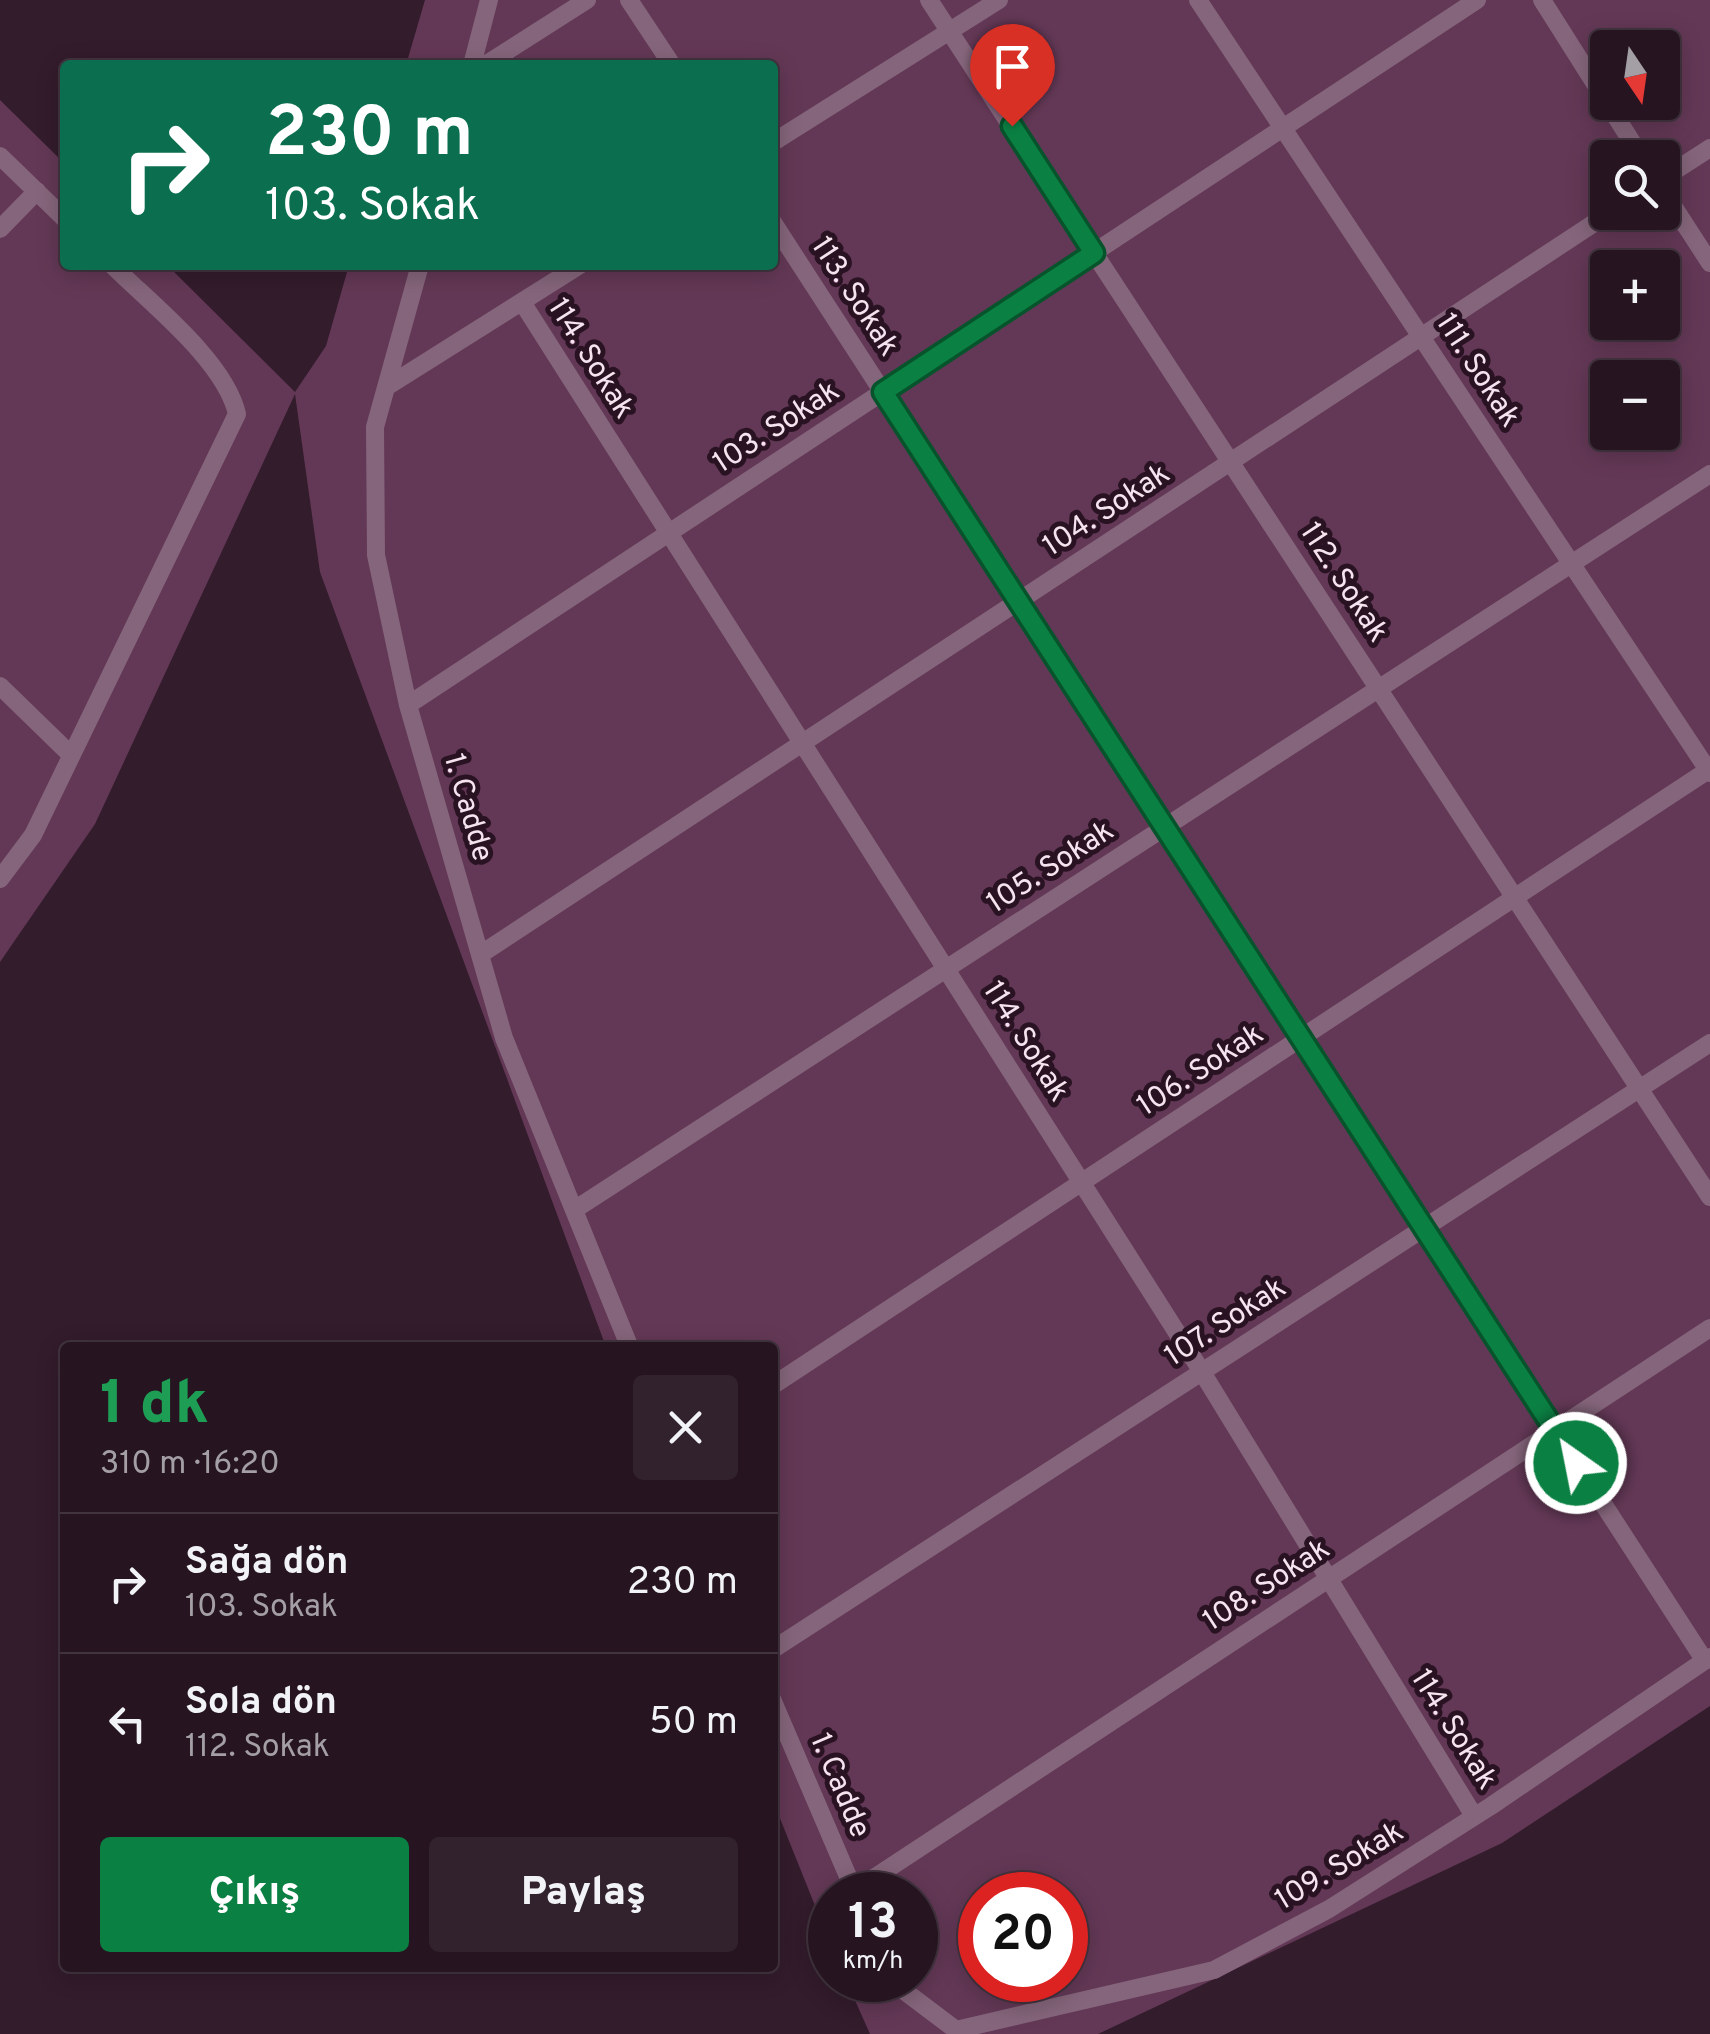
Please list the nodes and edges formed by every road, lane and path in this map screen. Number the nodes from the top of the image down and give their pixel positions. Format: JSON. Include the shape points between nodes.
{"nodes":[{"id":1,"x":489,"y":0,"type":"edge"},
{"id":2,"x":587,"y":0,"type":"edge"},
{"id":3,"x":630,"y":0,"type":"edge"},
{"id":4,"x":929,"y":0,"type":"edge"},
{"id":5,"x":999,"y":0,"type":"edge"},
{"id":6,"x":1198,"y":0,"type":"edge"},
{"id":7,"x":1478,"y":0,"type":"edge"},
{"id":8,"x":1542,"y":0,"type":"edge"},
{"id":9,"x":950,"y":31,"type":"junction"},
{"id":10,"x":473,"y":60,"type":"edge"},
{"id":11,"x":492,"y":60,"type":"edge"},
{"id":12,"x":669,"y":60,"type":"edge"},
{"id":13,"x":1283,"y":128,"type":"junction"},
{"id":14,"x":778,"y":139,"type":"edge"},
{"id":15,"x":1631,"y":140,"type":"edge"},
{"id":16,"x":1710,"y":148,"type":"edge"},
{"id":17,"x":0,"y":156,"type":"edge"},
{"id":18,"x":1680,"y":167,"type":"edge"},
{"id":19,"x":37,"y":191,"type":"junction"},
{"id":20,"x":60,"y":214,"type":"edge"},
{"id":21,"x":1680,"y":217,"type":"edge"},
{"id":22,"x":1590,"y":226,"type":"edge"},
{"id":23,"x":0,"y":228,"type":"edge"},
{"id":24,"x":778,"y":230,"type":"edge"},
{"id":25,"x":1094,"y":253,"type":"junction"},
{"id":26,"x":1710,"y":264,"type":"edge"},
{"id":27,"x":117,"y":270,"type":"edge"},
{"id":28,"x":419,"y":270,"type":"edge"},
{"id":29,"x":572,"y":270,"type":"edge"},
{"id":30,"x":522,"y":302,"type":"junction"},
{"id":31,"x":1422,"y":337,"type":"junction"},
{"id":32,"x":388,"y":386,"type":"junction"},
{"id":33,"x":883,"y":392,"type":"junction"},
{"id":34,"x":1231,"y":462,"type":"junction"},
{"id":35,"x":1710,"y":474,"type":"edge"},
{"id":36,"x":668,"y":533,"type":"junction"},
{"id":37,"x":1572,"y":564,"type":"junction"},
{"id":38,"x":1019,"y":602,"type":"junction"},
{"id":39,"x":0,"y":686,"type":"edge"},
{"id":40,"x":1378,"y":688,"type":"junction"},
{"id":41,"x":408,"y":705,"type":"junction"},
{"id":42,"x":802,"y":744,"type":"junction"},
{"id":43,"x":71,"y":754,"type":"junction"},
{"id":44,"x":1709,"y":771,"type":"edge"},
{"id":45,"x":1165,"y":827,"type":"junction"},
{"id":46,"x":0,"y":879,"type":"edge"},
{"id":47,"x":1514,"y":898,"type":"junction"},
{"id":48,"x":481,"y":954,"type":"junction"},
{"id":49,"x":946,"y":968,"type":"junction"},
{"id":50,"x":1301,"y":1038,"type":"junction"},
{"id":51,"x":1710,"y":1043,"type":"edge"},
{"id":52,"x":1640,"y":1088,"type":"junction"},
{"id":53,"x":1082,"y":1182,"type":"junction"},
{"id":54,"x":1710,"y":1197,"type":"edge"},
{"id":55,"x":574,"y":1210,"type":"junction"},
{"id":56,"x":1424,"y":1228,"type":"junction"},
{"id":57,"x":1710,"y":1328,"type":"edge"},
{"id":58,"x":628,"y":1342,"type":"edge"},
{"id":59,"x":1202,"y":1372,"type":"junction"},
{"id":60,"x":778,"y":1382,"type":"edge"},
{"id":61,"x":1555,"y":1430,"type":"junction"},
{"id":62,"x":1328,"y":1579,"type":"junction"},
{"id":63,"x":778,"y":1646,"type":"edge"},
{"id":64,"x":1708,"y":1659,"type":"edge"},
{"id":65,"x":778,"y":1713,"type":"edge"},
{"id":66,"x":1474,"y":1816,"type":"junction"},
{"id":67,"x":846,"y":1872,"type":"edge"},
{"id":68,"x":887,"y":1872,"type":"edge"},
{"id":69,"x":919,"y":2002,"type":"edge"}],
"edges":[{"from":1,"to":10,"type":"lane"},
{"from":2,"to":11,"type":"lane"},
{"from":3,"to":12,"type":"lane"},
{"from":4,"to":9,"type":"lane","name":"112. Sokak"},
{"from":5,"to":9,"type":"lane"},
{"from":6,"to":13,"type":"lane","name":"111. Sokak"},
{"from":7,"to":13,"type":"lane","name":"103. Sokak"},
{"from":8,"to":15,"type":"lane"},
{"from":9,"to":14,"type":"lane"},
{"from":9,"to":25,"type":"lane","name":"112. Sokak"},
{"from":13,"to":25,"type":"lane","name":"103. Sokak"},
{"from":13,"to":31,"type":"lane","name":"111. Sokak"},
{"from":16,"to":18,"type":"lane"},
{"from":17,"to":19,"type":"lane"},
{"from":19,"to":20,"type":"lane"},
{"from":19,"to":23,"type":"lane"},
{"from":21,"to":26,"type":"lane"},
{"from":22,"to":31,"type":"lane","name":"104. Sokak"},
{"from":24,"to":33,"type":"lane","name":"113. Sokak"},
{"from":25,"to":33,"type":"lane","name":"103. Sokak"},
{"from":25,"to":34,"type":"lane","name":"112. Sokak"},
{"from":27,"to":43,"type":"lane","via":[[218,370],[237,414]]},
{"from":28,"to":32,"type":"lane","name":"1. Cadde"},
{"from":29,"to":30,"type":"lane"},
{"from":30,"to":32,"type":"lane"},
{"from":30,"to":36,"type":"lane","name":"114. Sokak"},
{"from":31,"to":34,"type":"lane","name":"104. Sokak"},
{"from":31,"to":37,"type":"lane","name":"111. Sokak"},
{"from":32,"to":41,"type":"lane","name":"1. Cadde","via":[[376,428],[376,555]]},
{"from":33,"to":36,"type":"lane","name":"103. Sokak"},
{"from":33,"to":38,"type":"lane","name":"113. Sokak"},
{"from":34,"to":38,"type":"lane","name":"104. Sokak"},
{"from":34,"to":40,"type":"lane","name":"112. Sokak"},
{"from":35,"to":37,"type":"lane","name":"105. Sokak"},
{"from":36,"to":41,"type":"lane","name":"103. Sokak"},
{"from":36,"to":42,"type":"lane","name":"114. Sokak"},
{"from":37,"to":40,"type":"lane","name":"105. Sokak"},
{"from":37,"to":44,"type":"lane","name":"111. Sokak"},
{"from":38,"to":42,"type":"lane","name":"104. Sokak"},
{"from":38,"to":45,"type":"lane","name":"113. Sokak"},
{"from":39,"to":43,"type":"lane"},
{"from":40,"to":45,"type":"lane","name":"105. Sokak"},
{"from":40,"to":47,"type":"lane","name":"112. Sokak"},
{"from":41,"to":48,"type":"lane","name":"1. Cadde"},
{"from":42,"to":48,"type":"lane","name":"104. Sokak"},
{"from":42,"to":49,"type":"lane","name":"114. Sokak"},
{"from":43,"to":46,"type":"lane","via":[[33,834]]},
{"from":44,"to":47,"type":"lane","name":"106. Sokak"},
{"from":45,"to":49,"type":"lane","name":"105. Sokak"},
{"from":45,"to":50,"type":"lane","name":"113. Sokak"},
{"from":47,"to":50,"type":"lane","name":"106. Sokak"},
{"from":47,"to":52,"type":"lane","name":"112. Sokak"},
{"from":48,"to":55,"type":"lane","name":"1. Cadde","via":[[504,1038]]},
{"from":49,"to":53,"type":"lane","name":"114. Sokak"},
{"from":49,"to":55,"type":"lane","name":"105. Sokak"},
{"from":50,"to":53,"type":"lane","name":"106. Sokak"},
{"from":50,"to":56,"type":"lane","name":"113. Sokak"},
{"from":51,"to":52,"type":"lane","name":"107. Sokak"},
{"from":52,"to":54,"type":"lane","name":"112. Sokak"},
{"from":52,"to":56,"type":"lane","name":"107. Sokak"},
{"from":53,"to":59,"type":"lane","name":"114. Sokak"},
{"from":53,"to":60,"type":"lane","name":"106. Sokak"},
{"from":55,"to":58,"type":"lane","name":"1. Cadde"},
{"from":56,"to":59,"type":"lane","name":"107. Sokak"},
{"from":56,"to":61,"type":"lane","name":"113. Sokak"},
{"from":57,"to":61,"type":"lane","name":"108. Sokak"},
{"from":59,"to":62,"type":"lane","name":"114. Sokak"},
{"from":59,"to":63,"type":"lane","name":"107. Sokak"},
{"from":61,"to":62,"type":"lane","name":"108. Sokak"},
{"from":61,"to":64,"type":"lane","name":"113. Sokak"},
{"from":62,"to":66,"type":"lane","name":"114. Sokak"},
{"from":62,"to":68,"type":"lane","name":"108. Sokak"},
{"from":64,"to":66,"type":"lane","name":"109. Sokak"},
{"from":65,"to":67,"type":"lane","name":"1. Cadde"},
{"from":66,"to":69,"type":"lane","name":"109. Sokak","via":[[1329,1909],[1214,1970],[956,2030]]}]}
